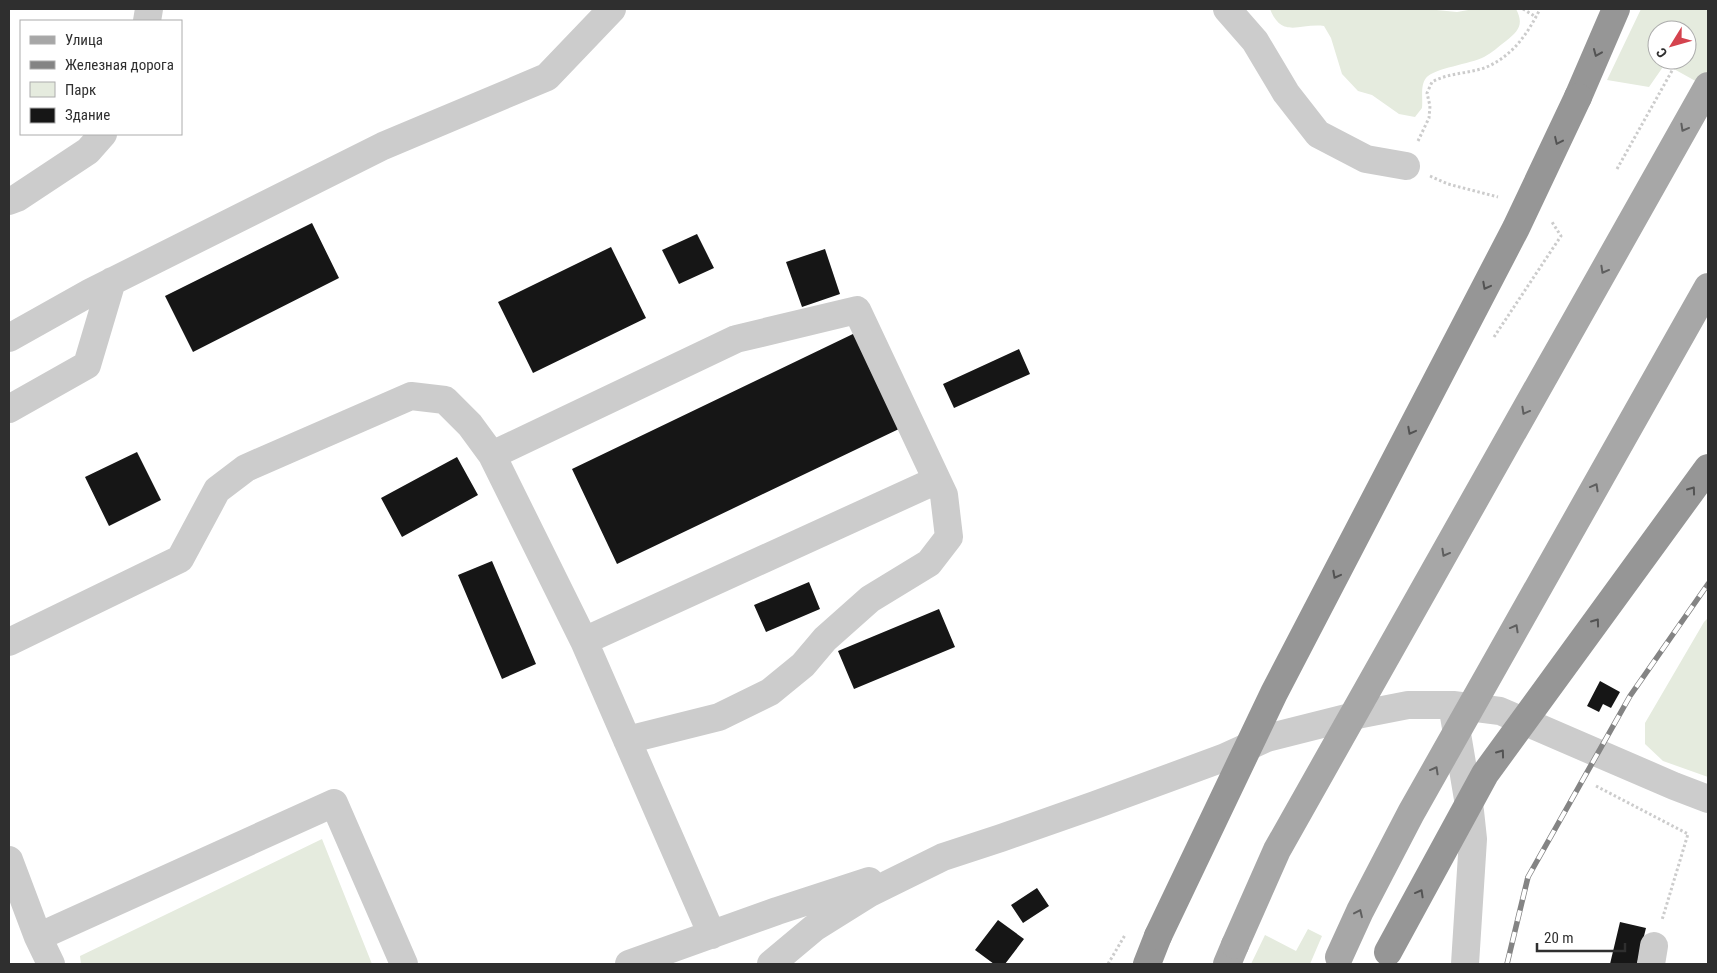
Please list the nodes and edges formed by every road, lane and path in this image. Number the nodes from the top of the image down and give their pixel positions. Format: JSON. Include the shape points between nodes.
{"nodes":[{"id":1,"x":612,"y":9,"type":"edge"},
{"id":2,"x":1226,"y":9,"type":"edge"},
{"id":3,"x":1523,"y":9,"type":"edge"},
{"id":4,"x":1540,"y":9,"type":"edge"},
{"id":5,"x":1616,"y":9,"type":"edge"},
{"id":6,"x":1672,"y":70,"type":"edge"},
{"id":7,"x":1708,"y":86,"type":"edge"},
{"id":8,"x":102,"y":135,"type":"edge"},
{"id":9,"x":1406,"y":166,"type":"dead end"},
{"id":10,"x":1617,"y":169,"type":"dead end"},
{"id":11,"x":9,"y":201,"type":"edge"},
{"id":12,"x":112,"y":281,"type":"junction"},
{"id":13,"x":1708,"y":287,"type":"edge"},
{"id":14,"x":9,"y":338,"type":"edge"},
{"id":15,"x":9,"y":409,"type":"edge"},
{"id":16,"x":492,"y":455,"type":"junction"},
{"id":17,"x":1708,"y":468,"type":"edge"},
{"id":18,"x":937,"y":480,"type":"junction"},
{"id":19,"x":584,"y":641,"type":"junction"},
{"id":20,"x":9,"y":642,"type":"edge"},
{"id":21,"x":1453,"y":705,"type":"junction"},
{"id":22,"x":627,"y":740,"type":"junction"},
{"id":23,"x":1592,"y":784,"type":"dead end"},
{"id":24,"x":1708,"y":798,"type":"edge"},
{"id":25,"x":943,"y":857,"type":"junction"},
{"id":26,"x":9,"y":860,"type":"edge"},
{"id":27,"x":17,"y":905,"type":"edge"},
{"id":28,"x":1127,"y":932,"type":"dead end"},
{"id":29,"x":712,"y":935,"type":"junction"},
{"id":30,"x":38,"y":937,"type":"junction"},
{"id":31,"x":1231,"y":954,"type":"edge"},
{"id":32,"x":1653,"y":955,"type":"edge"},
{"id":33,"x":1385,"y":958,"type":"edge"},
{"id":34,"x":1338,"y":961,"type":"edge"},
{"id":35,"x":51,"y":964,"type":"edge"},
{"id":36,"x":404,"y":964,"type":"edge"},
{"id":37,"x":629,"y":964,"type":"edge"},
{"id":38,"x":771,"y":964,"type":"edge"},
{"id":39,"x":1108,"y":964,"type":"edge"},
{"id":40,"x":1147,"y":964,"type":"edge"},
{"id":41,"x":1465,"y":964,"type":"edge"}],
"edges":[{"from":1,"to":12,"type":"street","via":[[548,77],[383,146]]},
{"from":2,"to":9,"type":"street","via":[[1255,41],[1286,93],[1318,134],[1366,159]]},
{"from":3,"to":4,"type":"path","via":[[1536,18]]},
{"from":5,"to":40,"type":"highway","one_way":true,"bridge":true,"via":[[1516,228],[1274,694]]},
{"from":6,"to":10,"type":"path"},
{"from":7,"to":31,"type":"main road","one_way":true,"bridge":true,"via":[[1277,850]]},
{"from":8,"to":11,"type":"street","via":[[88,151]]},
{"from":12,"to":14,"type":"street"},
{"from":12,"to":15,"type":"street","via":[[87,365]]},
{"from":34,"to":13,"type":"main road","one_way":true,"bridge":true,"via":[[1411,813]]},
{"from":16,"to":18,"type":"street","via":[[736,339],[857,310]]},
{"from":16,"to":19,"type":"street"},
{"from":16,"to":20,"type":"street","via":[[470,425],[445,400],[411,396],[246,468],[217,490],[180,559]]},
{"from":33,"to":17,"type":"highway","one_way":true,"bridge":true,"via":[[1486,774]]},
{"from":18,"to":19,"type":"street"},
{"from":18,"to":22,"type":"street","via":[[944,495],[949,537],[929,563],[870,599],[803,665],[770,692],[719,717]]},
{"from":19,"to":22,"type":"street"},
{"from":21,"to":24,"type":"street","via":[[1500,711]]},
{"from":21,"to":25,"type":"street","via":[[1408,705],[1266,738],[1223,758]]},
{"from":21,"to":41,"type":"street","via":[[1473,839]]},
{"from":22,"to":29,"type":"street"},
{"from":23,"to":32,"type":"path","via":[[1688,834]]},
{"from":25,"to":29,"type":"street"},
{"from":25,"to":38,"type":"street","via":[[870,893],[814,928]]},
{"from":26,"to":27,"type":"street"},
{"from":27,"to":30,"type":"street"},
{"from":28,"to":39,"type":"path"},
{"from":29,"to":37,"type":"street"},
{"from":30,"to":35,"type":"street"},
{"from":30,"to":36,"type":"street","via":[[334,803]]}]}
